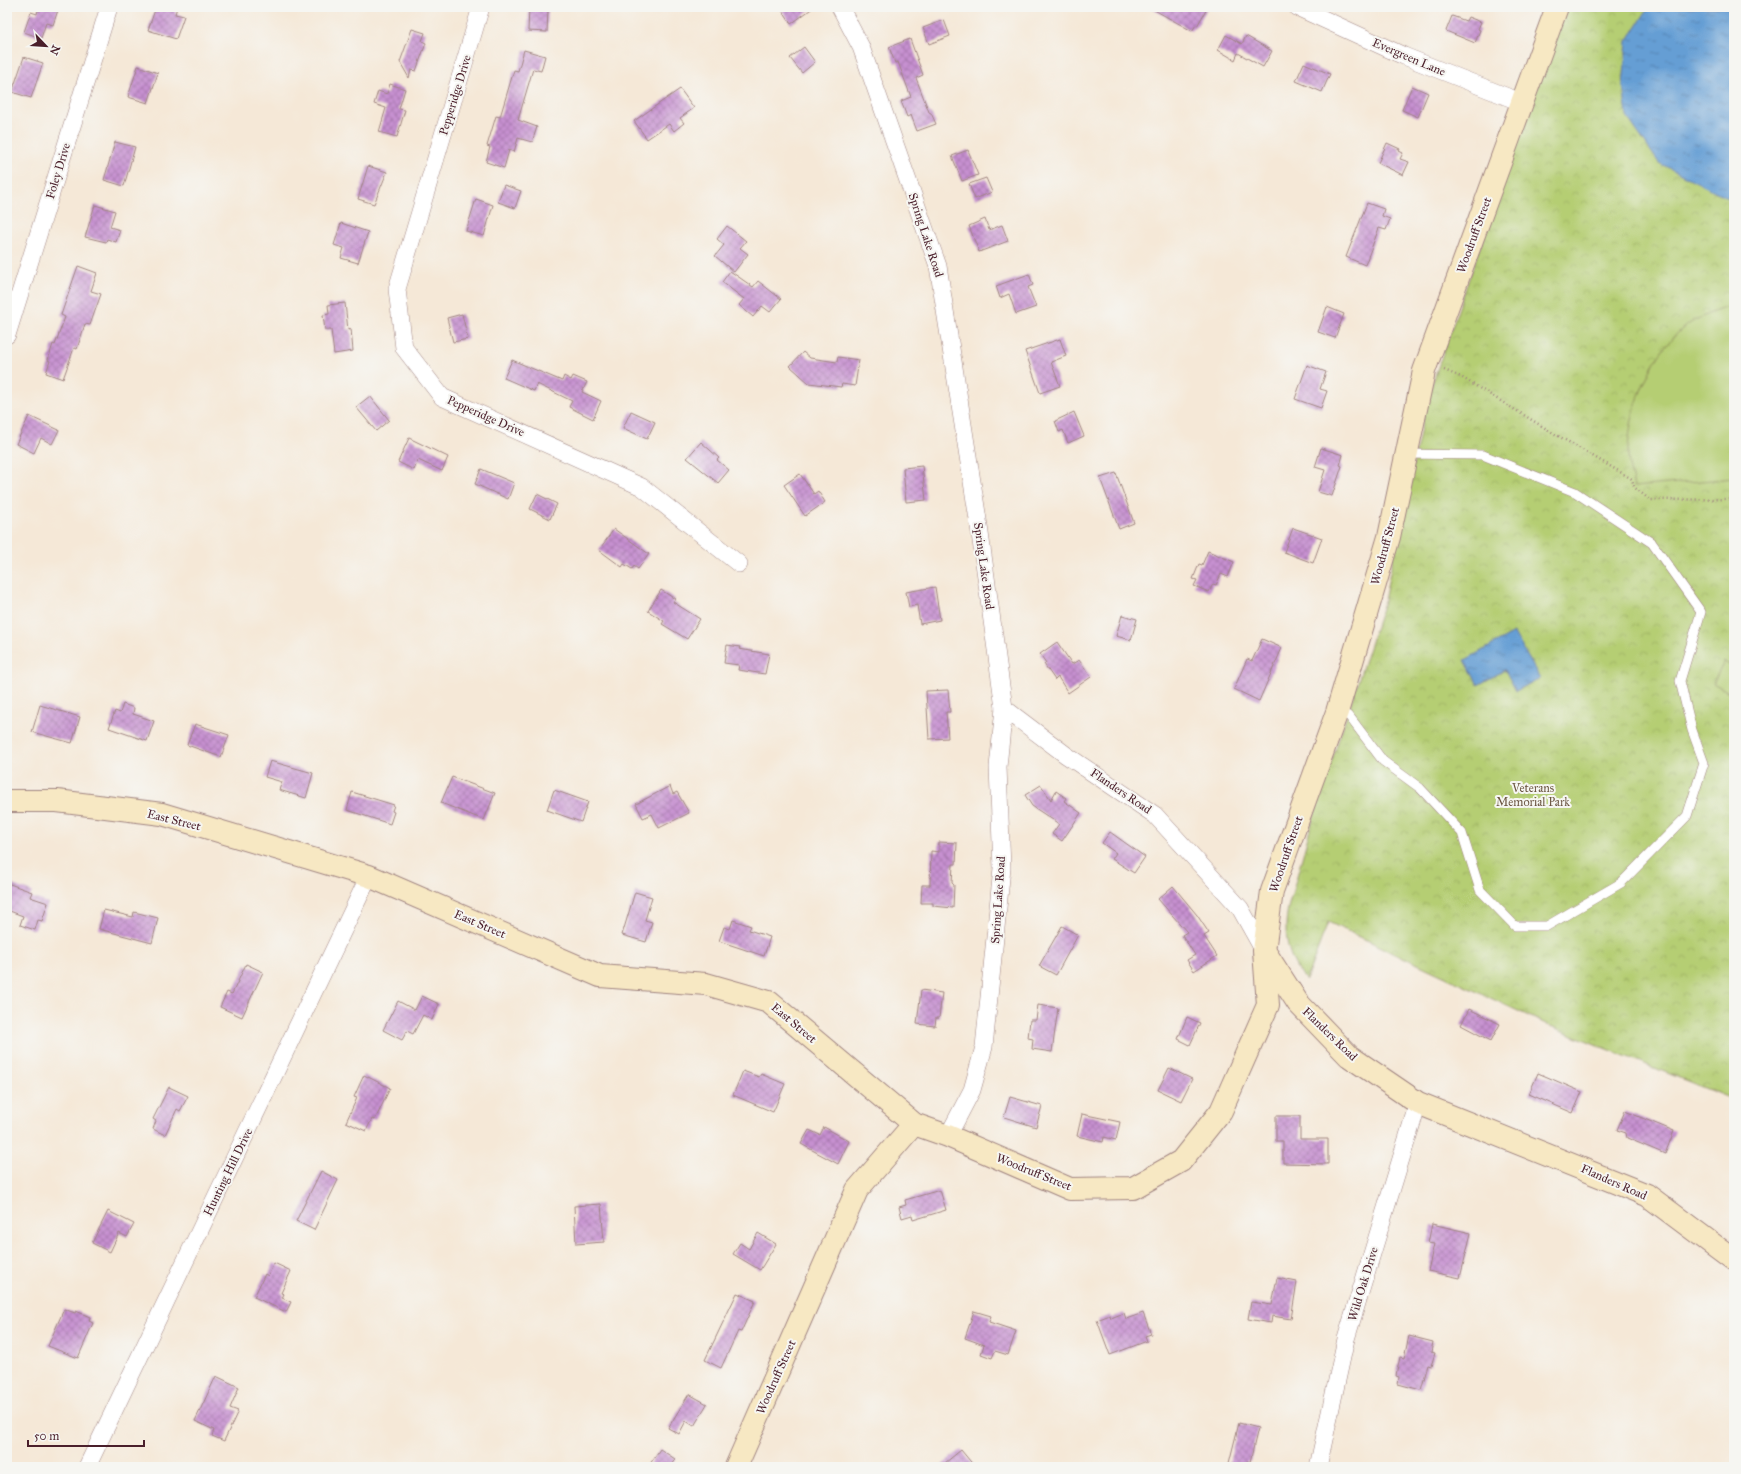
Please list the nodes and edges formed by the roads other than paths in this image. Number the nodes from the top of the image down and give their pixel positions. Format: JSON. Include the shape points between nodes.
{"nodes":[{"id":1,"x":109,"y":7,"type":"edge"},
{"id":2,"x":481,"y":7,"type":"edge"},
{"id":3,"x":840,"y":7,"type":"edge"},
{"id":4,"x":1297,"y":7,"type":"edge"},
{"id":5,"x":1557,"y":7,"type":"edge"},
{"id":6,"x":1523,"y":103,"type":"junction"},
{"id":7,"x":7,"y":336,"type":"edge"},
{"id":8,"x":1406,"y":454,"type":"junction"},
{"id":9,"x":739,"y":564,"type":"dead end"},
{"id":10,"x":1004,"y":708,"type":"junction"},
{"id":11,"x":1337,"y":712,"type":"junction"},
{"id":12,"x":7,"y":801,"type":"edge"},
{"id":13,"x":369,"y":876,"type":"junction"},
{"id":14,"x":1264,"y":952,"type":"junction"},
{"id":15,"x":1418,"y":1103,"type":"junction"},
{"id":16,"x":914,"y":1124,"type":"junction"},
{"id":17,"x":948,"y":1136,"type":"junction"},
{"id":18,"x":1734,"y":1260,"type":"edge"},
{"id":19,"x":87,"y":1467,"type":"edge"},
{"id":20,"x":736,"y":1467,"type":"edge"},
{"id":21,"x":1318,"y":1467,"type":"edge"}],
"edges":[{"from":1,"to":7,"type":"street","name":"Foley Drive"},
{"from":2,"to":9,"type":"street","name":"Pepperidge Drive","via":[[397,288],[404,348],[442,397],[642,487]]},
{"from":3,"to":10,"type":"street","name":"Spring Lake Road","via":[[861,47],[938,266],[979,526]]},
{"from":4,"to":6,"type":"street","name":"Evergreen Lane","via":[[1404,56]]},
{"from":5,"to":6,"type":"street","name":"Woodruff Street"},
{"from":6,"to":8,"type":"street","name":"Woodruff Street","via":[[1427,362]]},
{"from":8,"to":11,"type":"street","name":"Woodruff Street","via":[[1389,537]]},
{"from":8,"to":11,"type":"lane","via":[[1483,455],[1574,492],[1652,543],[1701,612],[1680,680],[1692,730],[1704,763],[1687,816],[1621,883],[1547,926],[1515,926],[1480,890],[1462,833],[1420,788],[1383,761],[1349,716]]},
{"from":10,"to":14,"type":"street","name":"Flanders Road","via":[[1066,755],[1155,815],[1240,908]]},
{"from":10,"to":17,"type":"street","name":"Spring Lake Road","via":[[998,767],[1002,868],[984,1047],[972,1090]]},
{"from":11,"to":14,"type":"street","name":"Woodruff Street","via":[[1272,891]]},
{"from":12,"to":13,"type":"street","name":"East Street","via":[[57,801],[162,814]]},
{"from":13,"to":16,"type":"street","name":"East Street","via":[[600,976],[706,984],[769,1002]]},
{"from":13,"to":19,"type":"street","name":"Hunting Hill Drive"},
{"from":14,"to":15,"type":"street","name":"Flanders Road","via":[[1298,1003],[1349,1056]]},
{"from":14,"to":17,"type":"street","name":"Woodruff Street","via":[[1268,1005],[1221,1111],[1181,1161],[1133,1188],[1070,1189]]},
{"from":15,"to":18,"type":"street","name":"Flanders Road","via":[[1647,1195]]},
{"from":15,"to":21,"type":"street","name":"Wild Oak Drive","via":[[1346,1339]]},
{"from":16,"to":17,"type":"street","name":"Woodruff Street"},
{"from":16,"to":20,"type":"street","name":"Woodruff Street","via":[[857,1190]]}]}
